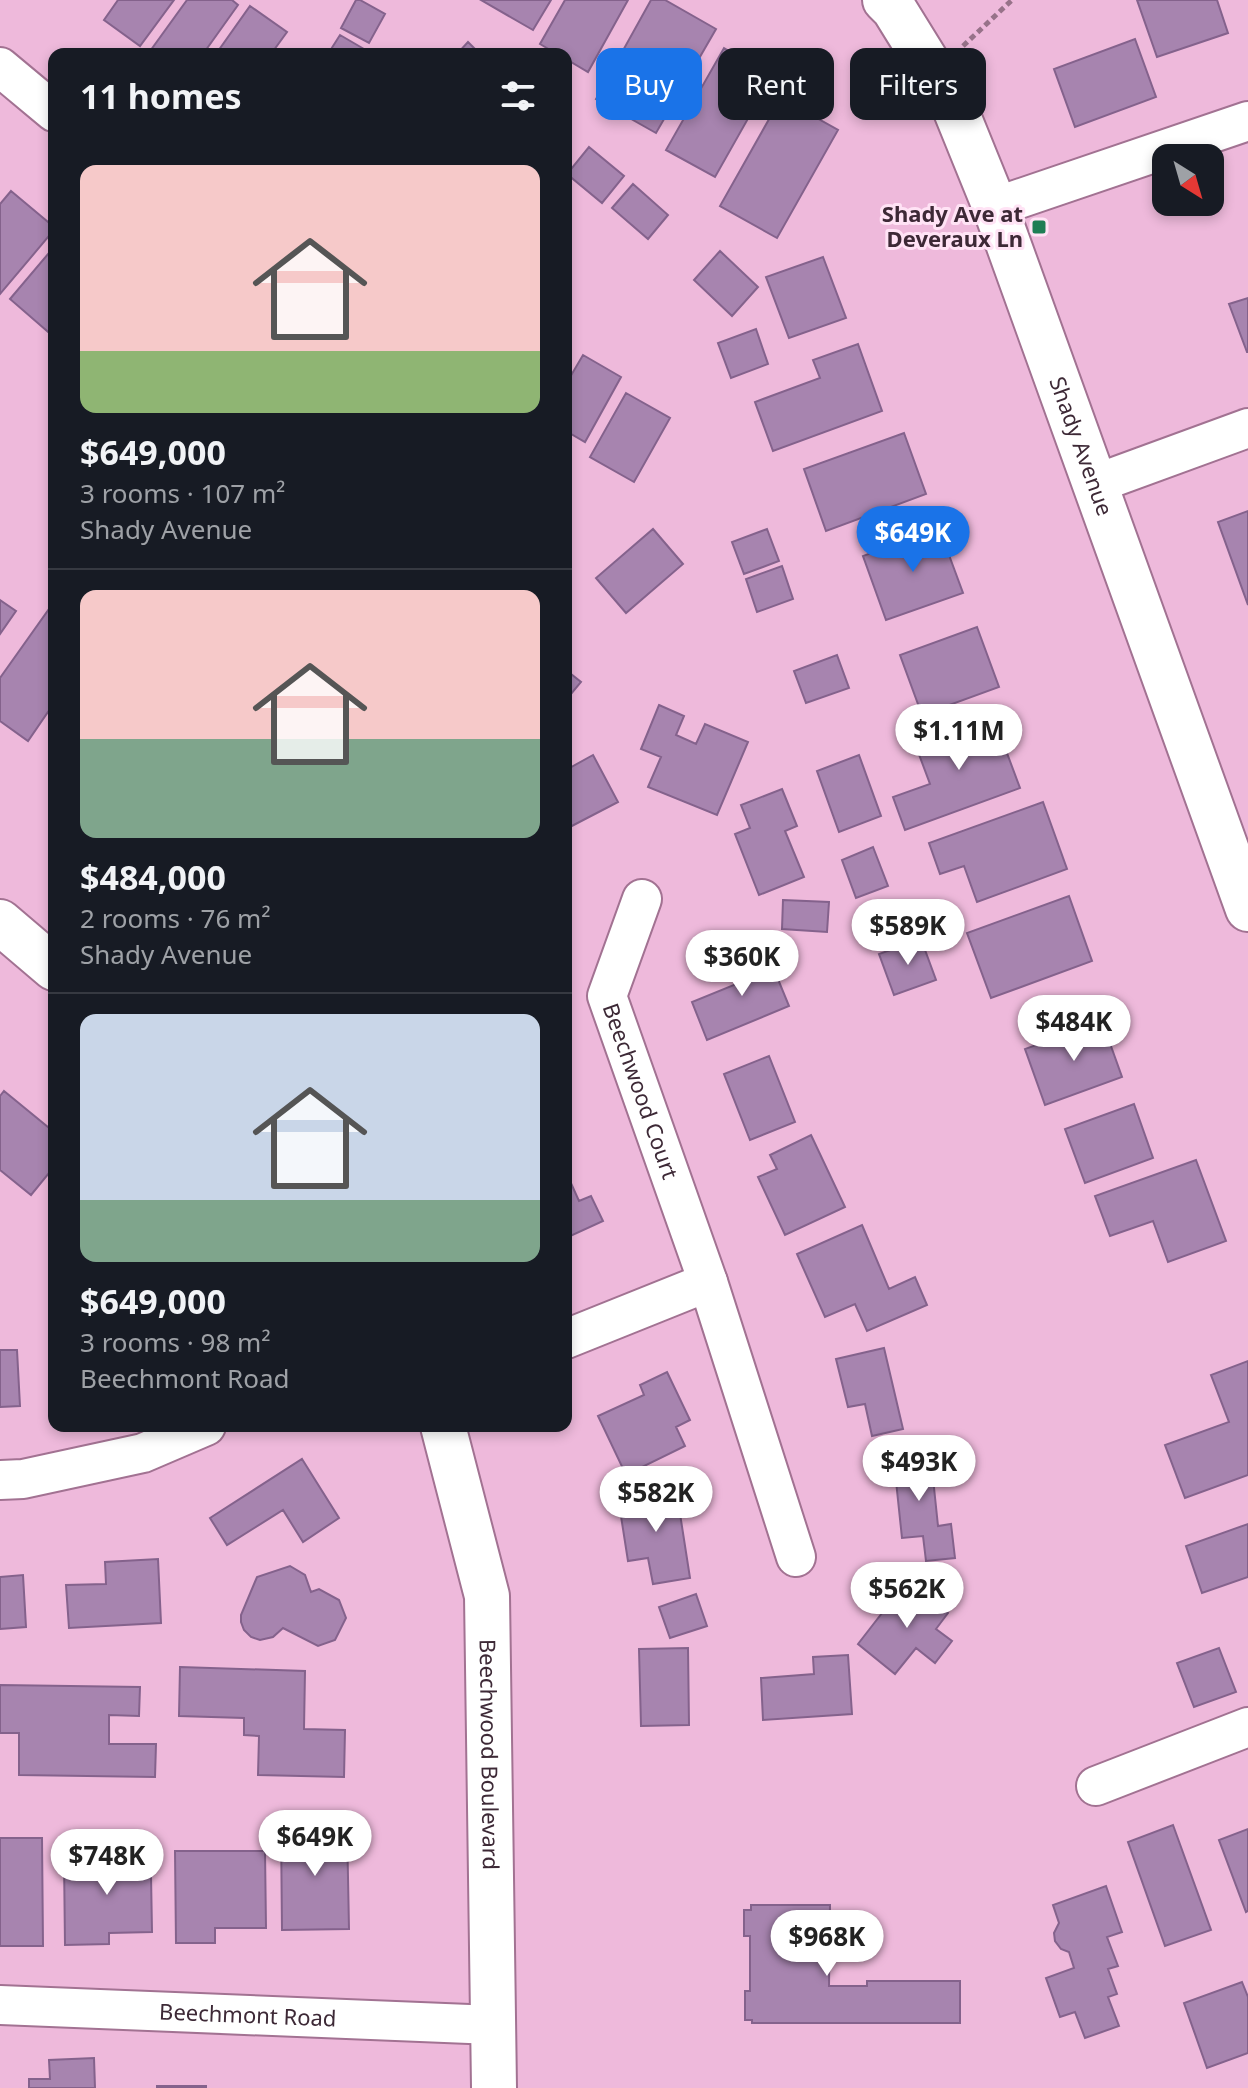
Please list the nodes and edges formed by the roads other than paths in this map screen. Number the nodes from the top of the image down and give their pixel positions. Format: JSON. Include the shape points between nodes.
{"nodes":[{"id":1,"x":885,"y":0,"type":"edge"},
{"id":2,"x":0,"y":67,"type":"edge"},
{"id":3,"x":48,"y":107,"type":"edge"},
{"id":4,"x":1248,"y":121,"type":"edge"},
{"id":5,"x":995,"y":207,"type":"junction"},
{"id":6,"x":1248,"y":428,"type":"edge"},
{"id":7,"x":1095,"y":484,"type":"junction"},
{"id":8,"x":642,"y":899,"type":"dead end"},
{"id":9,"x":1248,"y":909,"type":"edge"},
{"id":10,"x":0,"y":922,"type":"edge"},
{"id":11,"x":48,"y":963,"type":"edge"},
{"id":12,"x":708,"y":1282,"type":"junction"},
{"id":13,"x":572,"y":1337,"type":"edge"},
{"id":14,"x":192,"y":1432,"type":"edge"},
{"id":15,"x":445,"y":1432,"type":"edge"},
{"id":16,"x":0,"y":1480,"type":"edge"},
{"id":17,"x":796,"y":1557,"type":"dead end"},
{"id":18,"x":1248,"y":1727,"type":"edge"},
{"id":19,"x":1096,"y":1786,"type":"dead end"},
{"id":20,"x":0,"y":2005,"type":"edge"},
{"id":21,"x":494,"y":2025,"type":"junction"},
{"id":22,"x":494,"y":2088,"type":"edge"}],
"edges":[{"from":1,"to":5,"type":"main road","name":"Shady Avenue","via":[[954,106]]},
{"from":2,"to":3,"type":"street"},
{"from":4,"to":5,"type":"street"},
{"from":5,"to":7,"type":"main road","name":"Shady Avenue"},
{"from":6,"to":7,"type":"street"},
{"from":7,"to":9,"type":"main road","name":"Shady Avenue"},
{"from":8,"to":12,"type":"street","name":"Beechwood Court","via":[[607,996]]},
{"from":10,"to":11,"type":"main road"},
{"from":12,"to":13,"type":"street"},
{"from":12,"to":17,"type":"street","name":"Beechwood Court"},
{"from":14,"to":16,"type":"street","via":[[143,1453]]},
{"from":15,"to":21,"type":"main road","name":"Beechwood Boulevard","via":[[487,1596]]},
{"from":18,"to":19,"type":"street"},
{"from":20,"to":21,"type":"street","name":"Beechmont Road"},
{"from":21,"to":22,"type":"main road","name":"Beechwood Boulevard"}]}
